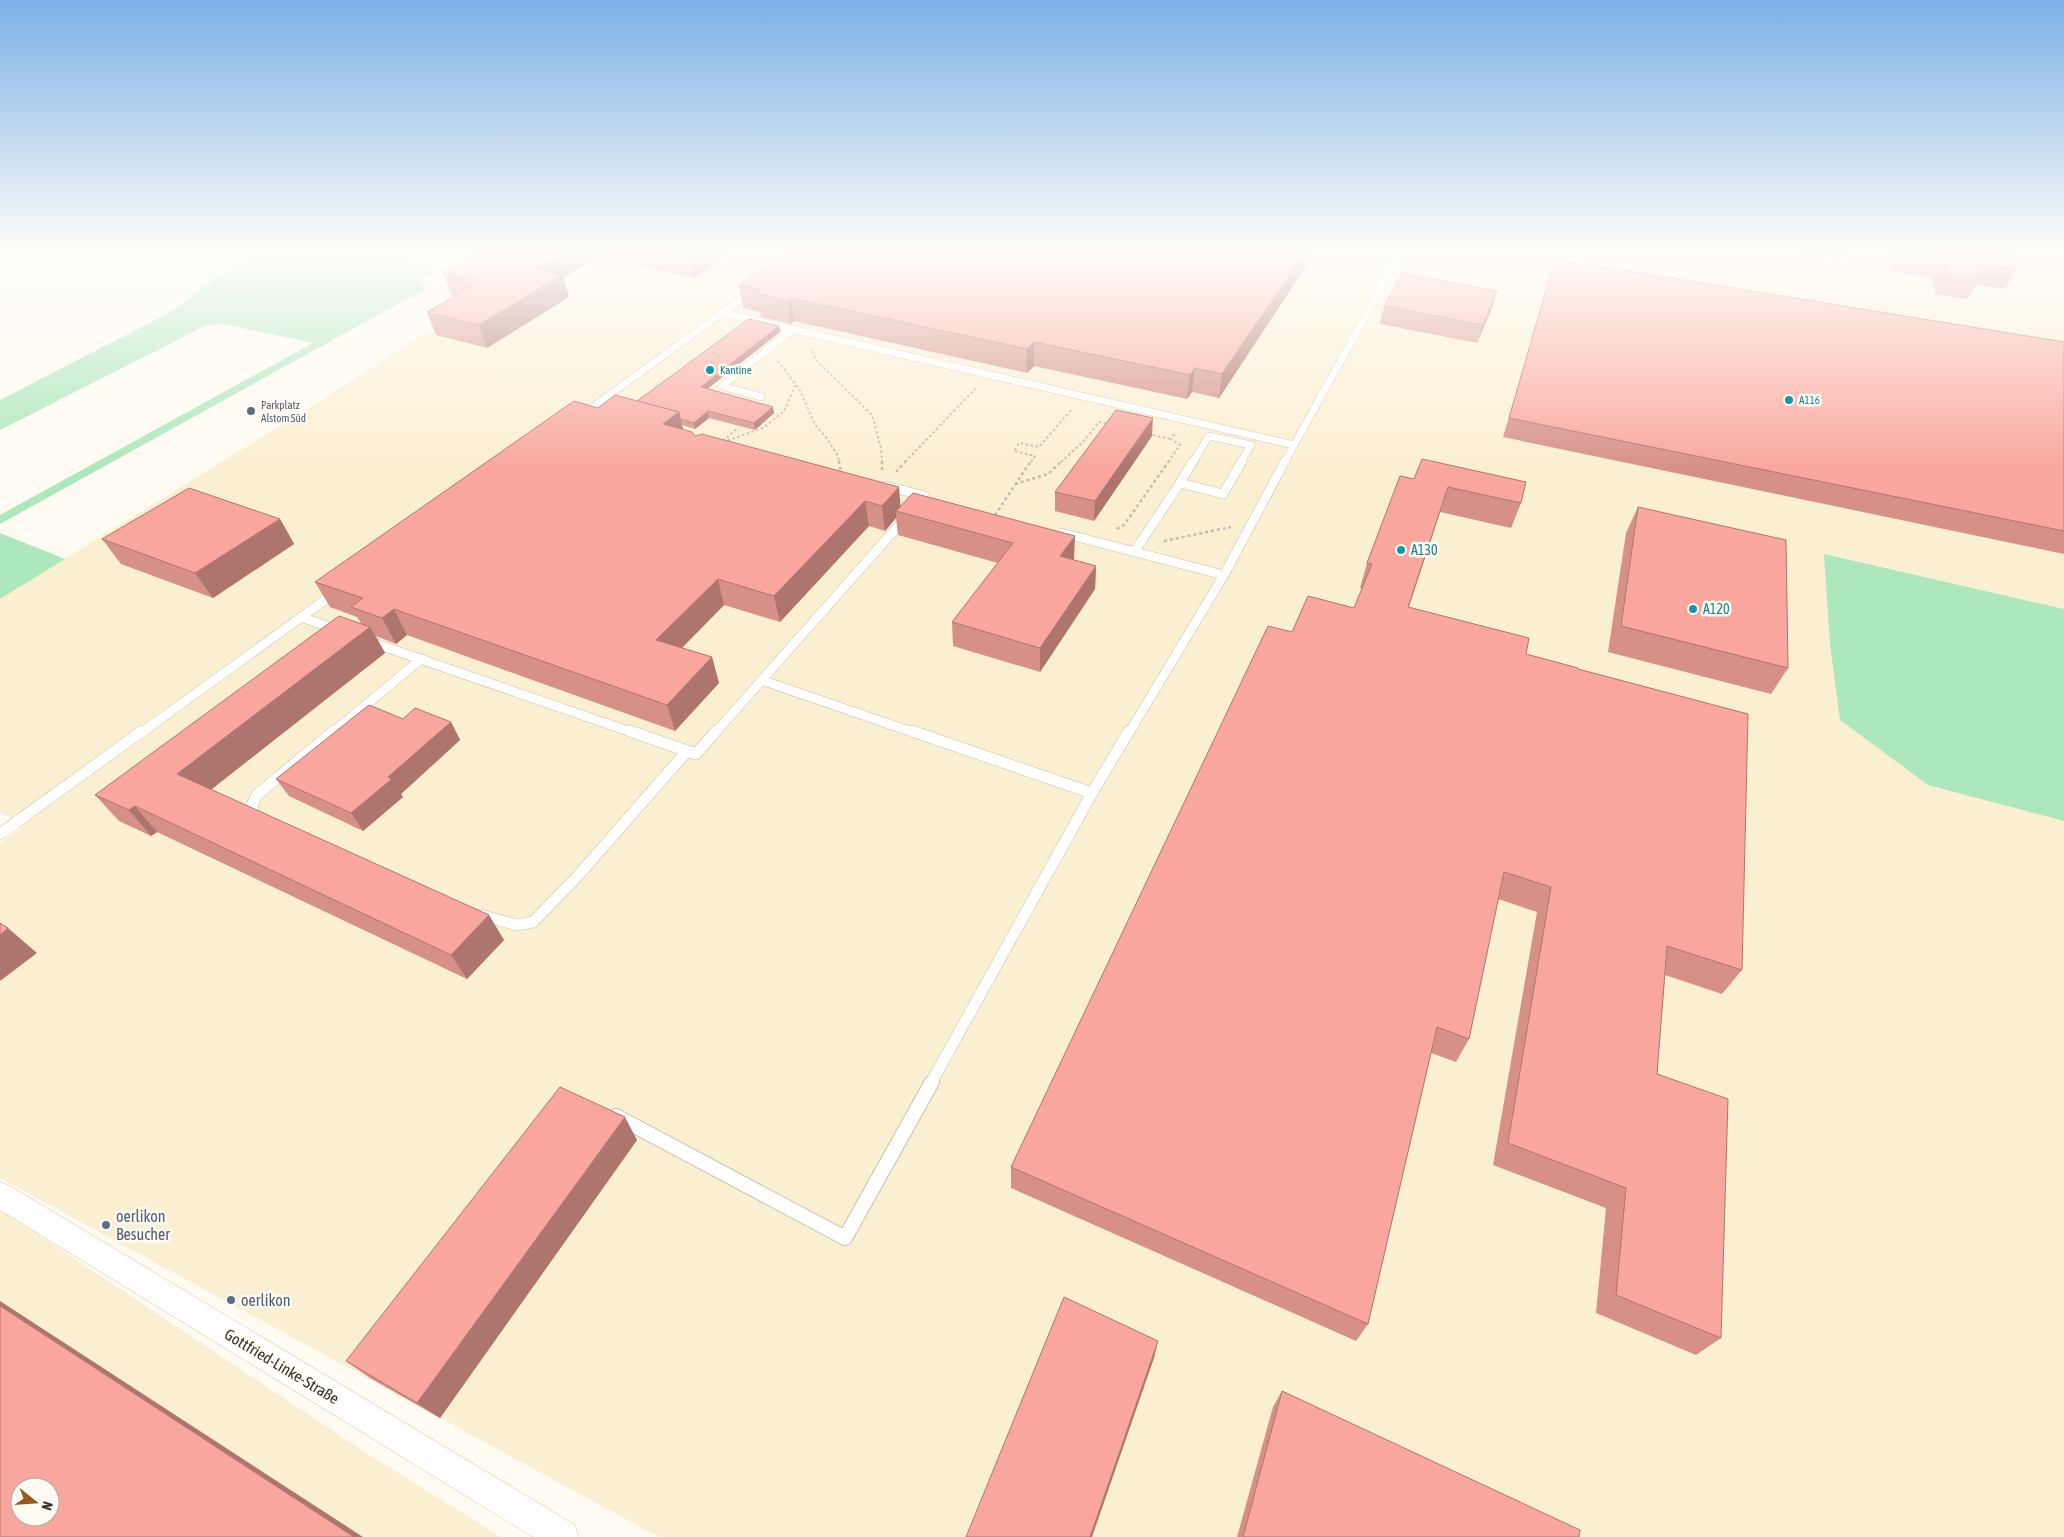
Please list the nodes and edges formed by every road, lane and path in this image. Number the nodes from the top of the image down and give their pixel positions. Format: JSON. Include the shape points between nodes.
{"nodes":[{"id":1,"x":704,"y":326,"type":"edge"},
{"id":2,"x":774,"y":326,"type":"edge"},
{"id":3,"x":1360,"y":326,"type":"edge"},
{"id":4,"x":792,"y":330,"type":"junction"},
{"id":5,"x":803,"y":332,"type":"junction"},
{"id":6,"x":767,"y":350,"type":"junction"},
{"id":7,"x":988,"y":375,"type":"junction"},
{"id":8,"x":796,"y":384,"type":"junction"},
{"id":9,"x":1082,"y":396,"type":"junction"},
{"id":10,"x":761,"y":397,"type":"dead end"},
{"id":11,"x":593,"y":406,"type":"junction"},
{"id":12,"x":602,"y":409,"type":"edge"},
{"id":13,"x":578,"y":417,"type":"edge"},
{"id":14,"x":1184,"y":420,"type":"junction"},
{"id":15,"x":1108,"y":424,"type":"edge"},
{"id":16,"x":738,"y":428,"type":"dead end"},
{"id":17,"x":1144,"y":433,"type":"edge"},
{"id":18,"x":1170,"y":439,"type":"junction"},
{"id":19,"x":1294,"y":445,"type":"junction"},
{"id":20,"x":841,"y":474,"type":"joint"},
{"id":21,"x":1180,"y":483,"type":"junction"},
{"id":22,"x":1015,"y":485,"type":"junction"},
{"id":23,"x":883,"y":486,"type":"junction"},
{"id":24,"x":994,"y":515,"type":"edge"},
{"id":25,"x":1252,"y":523,"type":"junction"},
{"id":26,"x":1054,"y":531,"type":"edge"},
{"id":27,"x":1107,"y":544,"type":"junction"},
{"id":28,"x":1136,"y":549,"type":"junction"},
{"id":29,"x":1224,"y":575,"type":"junction"},
{"id":30,"x":341,"y":589,"type":"edge"},
{"id":31,"x":301,"y":617,"type":"junction"},
{"id":32,"x":421,"y":659,"type":"junction"},
{"id":33,"x":761,"y":680,"type":"junction"},
{"id":34,"x":687,"y":751,"type":"junction"},
{"id":35,"x":1092,"y":793,"type":"junction"},
{"id":36,"x":272,"y":823,"type":"edge"},
{"id":37,"x":0,"y":834,"type":"edge"},
{"id":38,"x":471,"y":911,"type":"edge"},
{"id":39,"x":604,"y":1109,"type":"edge"},
{"id":40,"x":0,"y":1195,"type":"edge"},
{"id":41,"x":564,"y":1537,"type":"edge"}],
"edges":[{"from":1,"to":11,"type":"lane"},
{"from":2,"to":4,"type":"lane"},
{"from":3,"to":19,"type":"lane"},
{"from":4,"to":5,"type":"lane"},
{"from":4,"to":6,"type":"lane"},
{"from":5,"to":7,"type":"lane"},
{"from":5,"to":23,"type":"path","via":[[817,361],[872,415],[881,448]]},
{"from":6,"to":8,"type":"path"},
{"from":6,"to":10,"type":"lane","via":[[722,386]]},
{"from":7,"to":9,"type":"lane"},
{"from":7,"to":23,"type":"path"},
{"from":8,"to":16,"type":"path","via":[[784,411],[763,428],[720,443]]},
{"from":8,"to":20,"type":"path","via":[[815,425],[838,456]]},
{"from":9,"to":14,"type":"lane"},
{"from":9,"to":22,"type":"path","via":[[1040,447],[1019,443],[1014,451],[1035,456]]},
{"from":11,"to":12,"type":"lane"},
{"from":11,"to":13,"type":"lane"},
{"from":14,"to":18,"type":"path"},
{"from":14,"to":19,"type":"lane"},
{"from":15,"to":22,"type":"path","via":[[1099,422],[1062,464],[1048,474]]},
{"from":17,"to":18,"type":"path"},
{"from":18,"to":27,"type":"path","via":[[1180,445]]},
{"from":19,"to":25,"type":"lane"},
{"from":20,"to":23,"type":"lane"},
{"from":21,"to":21,"type":"lane","via":[[1223,494],[1251,445],[1209,436]]},
{"from":21,"to":28,"type":"lane"},
{"from":22,"to":24,"type":"path"},
{"from":23,"to":33,"type":"lane","via":[[921,502]]},
{"from":25,"to":28,"type":"path"},
{"from":25,"to":29,"type":"lane"},
{"from":26,"to":27,"type":"lane"},
{"from":27,"to":28,"type":"lane"},
{"from":28,"to":29,"type":"lane"},
{"from":29,"to":35,"type":"lane"},
{"from":30,"to":31,"type":"lane"},
{"from":31,"to":32,"type":"lane"},
{"from":31,"to":37,"type":"lane"},
{"from":32,"to":34,"type":"lane"},
{"from":32,"to":36,"type":"lane","via":[[257,795],[252,805],[254,815]]},
{"from":33,"to":34,"type":"lane","via":[[696,754]]},
{"from":33,"to":35,"type":"lane"},
{"from":34,"to":38,"type":"lane","via":[[576,878],[533,922],[517,925]]},
{"from":35,"to":39,"type":"lane","via":[[845,1238]]},
{"from":40,"to":41,"type":"street","name":"Gottfried-Linke-Straße"}]}
